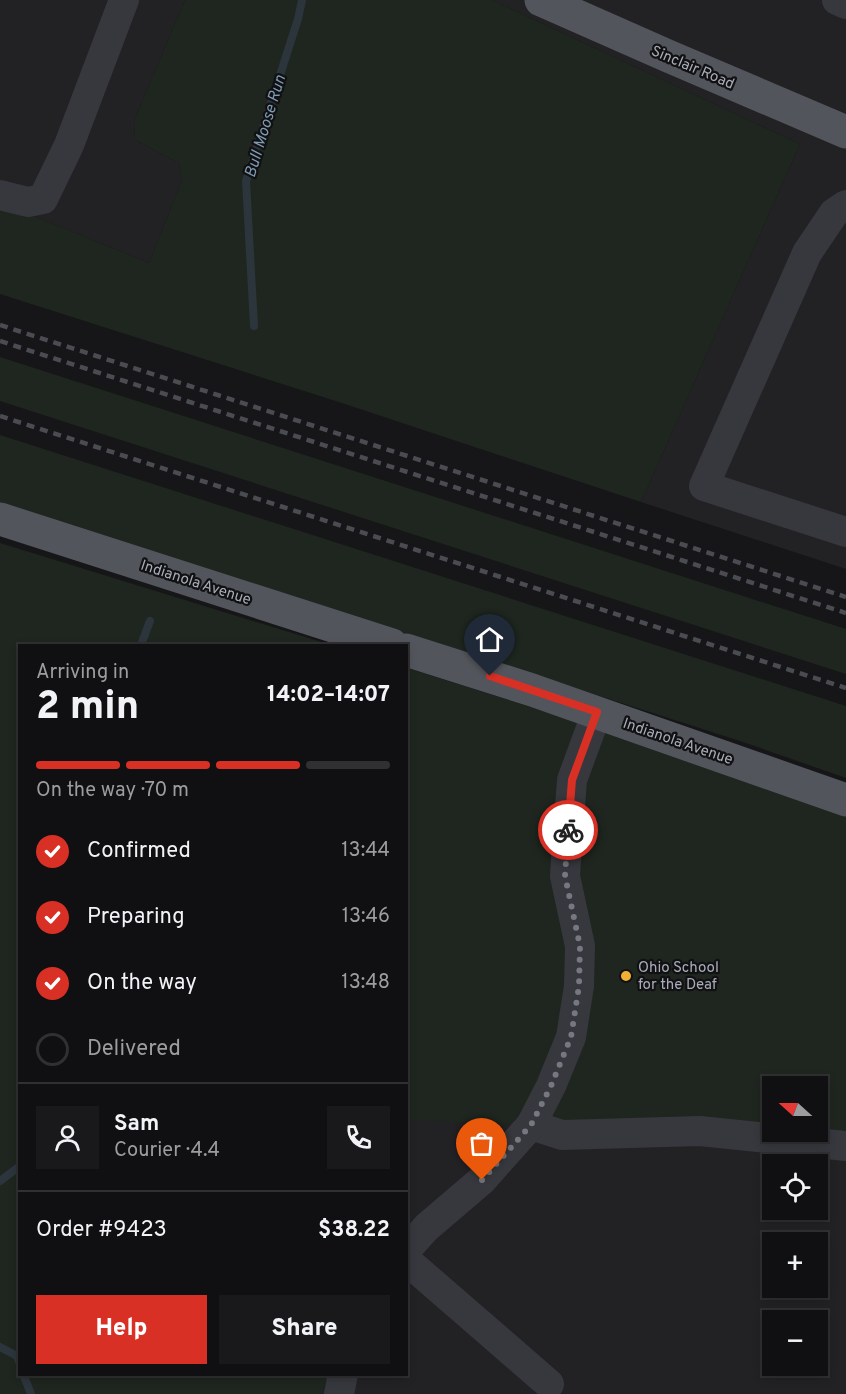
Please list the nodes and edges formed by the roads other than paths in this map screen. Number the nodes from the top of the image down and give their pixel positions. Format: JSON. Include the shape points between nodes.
{"nodes":[{"id":1,"x":124,"y":0,"type":"edge"},
{"id":2,"x":542,"y":0,"type":"edge"},
{"id":3,"x":837,"y":0,"type":"edge"},
{"id":4,"x":846,"y":4,"type":"edge"},
{"id":5,"x":846,"y":132,"type":"edge"},
{"id":6,"x":0,"y":195,"type":"edge"},
{"id":7,"x":846,"y":205,"type":"edge"},
{"id":8,"x":0,"y":519,"type":"edge"},
{"id":9,"x":846,"y":532,"type":"edge"},
{"id":10,"x":389,"y":644,"type":"edge"},
{"id":11,"x":408,"y":651,"type":"edge"},
{"id":12,"x":597,"y":712,"type":"junction"},
{"id":13,"x":846,"y":800,"type":"edge"},
{"id":14,"x":531,"y":1125,"type":"junction"},
{"id":15,"x":846,"y":1146,"type":"edge"},
{"id":16,"x":408,"y":1248,"type":"edge"},
{"id":17,"x":408,"y":1262,"type":"edge"},
{"id":18,"x":343,"y":1376,"type":"edge"},
{"id":19,"x":549,"y":1384,"type":"dead end"},
{"id":20,"x":339,"y":1394,"type":"edge"}],
"edges":[{"from":1,"to":6,"type":"lane","via":[[69,145],[43,199],[28,202]]},
{"from":2,"to":5,"type":"main road","name":"Sinclair Road"},
{"from":3,"to":4,"type":"lane"},
{"from":7,"to":9,"type":"lane","via":[[834,213],[807,253],[704,486]]},
{"from":8,"to":10,"type":"main road","name":"Indianola Avenue"},
{"from":11,"to":12,"type":"main road","name":"Indianola Avenue"},
{"from":12,"to":13,"type":"main road","name":"Indianola Avenue"},
{"from":12,"to":14,"type":"lane","via":[[572,780],[565,876],[580,946],[573,1027],[551,1086]]},
{"from":14,"to":15,"type":"lane","via":[[562,1135],[700,1131]]},
{"from":14,"to":16,"type":"lane","via":[[482,1180]]},
{"from":17,"to":19,"type":"lane"},
{"from":18,"to":20,"type":"lane"}]}
